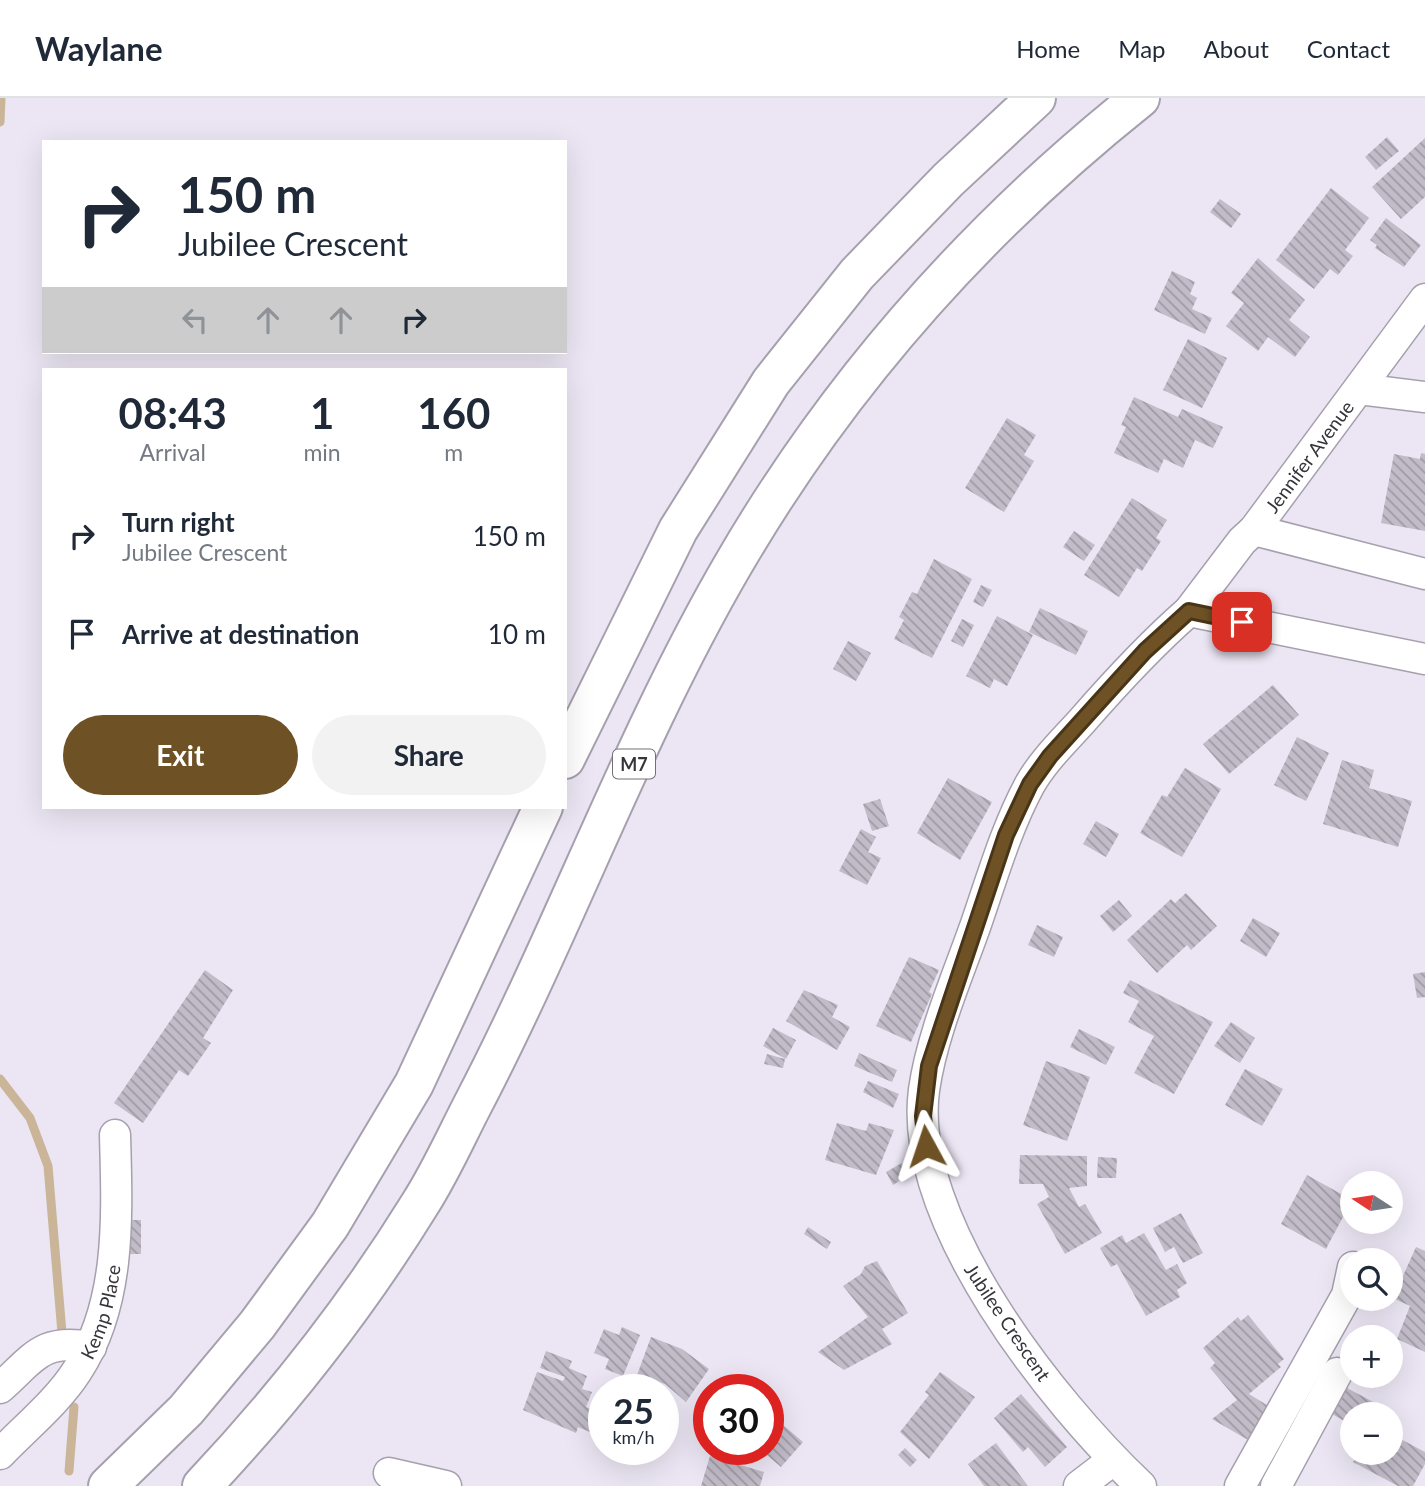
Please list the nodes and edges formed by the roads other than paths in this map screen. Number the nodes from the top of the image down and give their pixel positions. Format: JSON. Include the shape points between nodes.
{"nodes":[{"id":1,"x":1036,"y":98,"type":"edge"},
{"id":2,"x":1140,"y":98,"type":"edge"},
{"id":3,"x":1425,"y":299,"type":"edge"},
{"id":4,"x":1359,"y":389,"type":"junction"},
{"id":5,"x":1425,"y":397,"type":"edge"},
{"id":6,"x":1254,"y":530,"type":"junction"},
{"id":7,"x":1425,"y":575,"type":"edge"},
{"id":8,"x":1189,"y":611,"type":"junction"},
{"id":9,"x":1425,"y":659,"type":"edge"},
{"id":10,"x":567,"y":755,"type":"edge"},
{"id":11,"x":542,"y":809,"type":"edge"},
{"id":12,"x":115,"y":1135,"type":"dead end"},
{"id":13,"x":1340,"y":1309,"type":"edge"},
{"id":14,"x":91,"y":1347,"type":"junction"},
{"id":15,"x":1337,"y":1373,"type":"dead end"},
{"id":16,"x":0,"y":1388,"type":"edge"},
{"id":17,"x":0,"y":1454,"type":"edge"},
{"id":18,"x":1113,"y":1460,"type":"junction"},
{"id":19,"x":389,"y":1473,"type":"dead end"},
{"id":20,"x":108,"y":1486,"type":"edge"},
{"id":21,"x":202,"y":1486,"type":"edge"},
{"id":22,"x":446,"y":1486,"type":"edge"},
{"id":23,"x":1079,"y":1486,"type":"edge"},
{"id":24,"x":1142,"y":1486,"type":"edge"},
{"id":25,"x":1240,"y":1486,"type":"edge"},
{"id":26,"x":1276,"y":1486,"type":"edge"}],
"edges":[{"from":1,"to":10,"type":"highway","via":[[857,274],[771,382],[678,530]]},
{"from":2,"to":21,"type":"highway","number":"M7","via":[[1015,206],[945,276],[803,454],[734,563],[675,676],[500,1054],[422,1202],[332,1336]]},
{"from":3,"to":4,"type":"street","name":"Jennifer Avenue"},
{"from":4,"to":5,"type":"street"},
{"from":4,"to":6,"type":"street","name":"Jennifer Avenue"},
{"from":6,"to":7,"type":"street"},
{"from":6,"to":8,"type":"street","name":"Jennifer Avenue"},
{"from":8,"to":9,"type":"street"},
{"from":8,"to":18,"type":"street","name":"Jubilee Crescent","via":[[1145,651],[1030,784],[1002,848],[941,1025],[924,1091],[926,1146],[936,1191],[977,1283],[1075,1417]]},
{"from":11,"to":20,"type":"highway","via":[[414,1084],[330,1225],[257,1325],[186,1410]]},
{"from":12,"to":14,"type":"street","name":"Kemp Place","via":[[117,1205],[110,1277],[104,1318]]},
{"from":13,"to":25,"type":"street"},
{"from":14,"to":16,"type":"street","via":[[72,1343],[40,1350]]},
{"from":14,"to":17,"type":"street","name":"Kemp Place","via":[[76,1374]]},
{"from":15,"to":26,"type":"street"},
{"from":18,"to":23,"type":"street"},
{"from":18,"to":24,"type":"street","name":"Jubilee Crescent"},
{"from":19,"to":22,"type":"street"}]}
